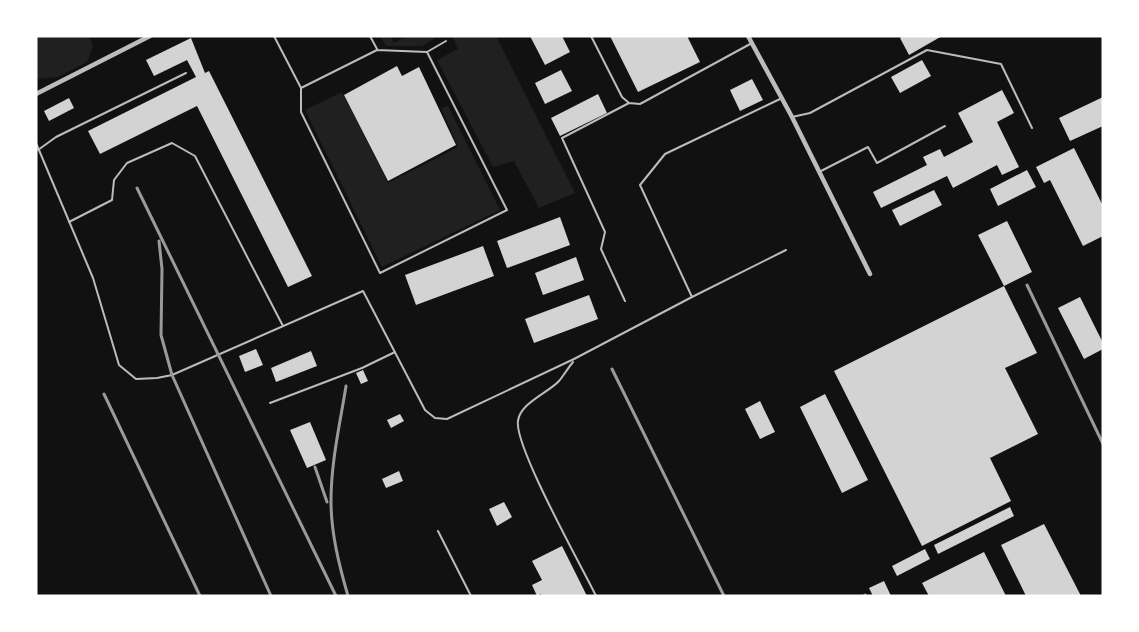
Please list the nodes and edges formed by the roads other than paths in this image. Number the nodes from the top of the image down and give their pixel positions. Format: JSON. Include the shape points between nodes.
{"nodes":[{"id":1,"x":150,"y":36,"type":"edge"},
{"id":2,"x":274,"y":36,"type":"edge"},
{"id":3,"x":370,"y":36,"type":"edge"},
{"id":4,"x":591,"y":36,"type":"edge"},
{"id":5,"x":748,"y":36,"type":"edge"},
{"id":6,"x":446,"y":41,"type":"dead end"},
{"id":7,"x":752,"y":43,"type":"junction"},
{"id":8,"x":377,"y":50,"type":"junction"},
{"id":9,"x":427,"y":52,"type":"junction"},
{"id":10,"x":186,"y":73,"type":"dead end"},
{"id":11,"x":301,"y":88,"type":"junction"},
{"id":12,"x":36,"y":94,"type":"edge"},
{"id":13,"x":782,"y":98,"type":"junction"},
{"id":14,"x":629,"y":103,"type":"junction"},
{"id":15,"x":792,"y":117,"type":"junction"},
{"id":16,"x":945,"y":126,"type":"dead end"},
{"id":17,"x":1032,"y":128,"type":"dead end"},
{"id":18,"x":36,"y":143,"type":"edge"},
{"id":19,"x":38,"y":150,"type":"junction"},
{"id":20,"x":818,"y":173,"type":"junction"},
{"id":21,"x":69,"y":222,"type":"junction"},
{"id":22,"x":786,"y":250,"type":"dead end"},
{"id":23,"x":870,"y":274,"type":"dead end"},
{"id":24,"x":692,"y":297,"type":"junction"},
{"id":25,"x":624,"y":301,"type":"dead end"},
{"id":26,"x":283,"y":326,"type":"junction"},
{"id":27,"x":395,"y":352,"type":"junction"},
{"id":28,"x":574,"y":360,"type":"junction"},
{"id":29,"x":270,"y":403,"type":"dead end"},
{"id":30,"x":438,"y":531,"type":"dead end"},
{"id":31,"x":471,"y":596,"type":"edge"},
{"id":32,"x":596,"y":596,"type":"edge"}],
"edges":[{"from":1,"to":12,"type":"street"},
{"from":2,"to":11,"type":"lane"},
{"from":3,"to":8,"type":"lane"},
{"from":4,"to":14,"type":"lane","via":[[622,97]]},
{"from":5,"to":7,"type":"street"},
{"from":6,"to":9,"type":"lane"},
{"from":7,"to":13,"type":"street"},
{"from":7,"to":14,"type":"lane","via":[[640,104]]},
{"from":8,"to":9,"type":"lane"},
{"from":8,"to":11,"type":"lane"},
{"from":9,"to":11,"type":"lane","via":[[507,210],[380,273],[302,112]]},
{"from":10,"to":19,"type":"lane","via":[[56,137]]},
{"from":13,"to":15,"type":"street"},
{"from":13,"to":24,"type":"lane","via":[[665,154],[640,185]]},
{"from":14,"to":25,"type":"lane","via":[[562,138],[605,232],[601,249]]},
{"from":15,"to":17,"type":"lane","via":[[810,113],[927,50],[1000,64]]},
{"from":15,"to":20,"type":"street"},
{"from":16,"to":20,"type":"lane","via":[[877,163],[868,147]]},
{"from":18,"to":19,"type":"lane"},
{"from":19,"to":21,"type":"lane"},
{"from":20,"to":23,"type":"street"},
{"from":21,"to":26,"type":"lane","via":[[93,278],[119,365],[136,379],[172,375]]},
{"from":21,"to":26,"type":"lane","via":[[112,200],[114,180],[127,163],[172,143],[195,156]]},
{"from":22,"to":24,"type":"lane"},
{"from":24,"to":28,"type":"lane"},
{"from":26,"to":27,"type":"lane","via":[[363,291]]},
{"from":27,"to":28,"type":"lane","via":[[425,410],[435,418],[447,418]]},
{"from":27,"to":29,"type":"lane"},
{"from":28,"to":32,"type":"lane","via":[[559,381],[523,410],[518,421],[519,433],[531,466]]},
{"from":30,"to":31,"type":"lane"}]}
